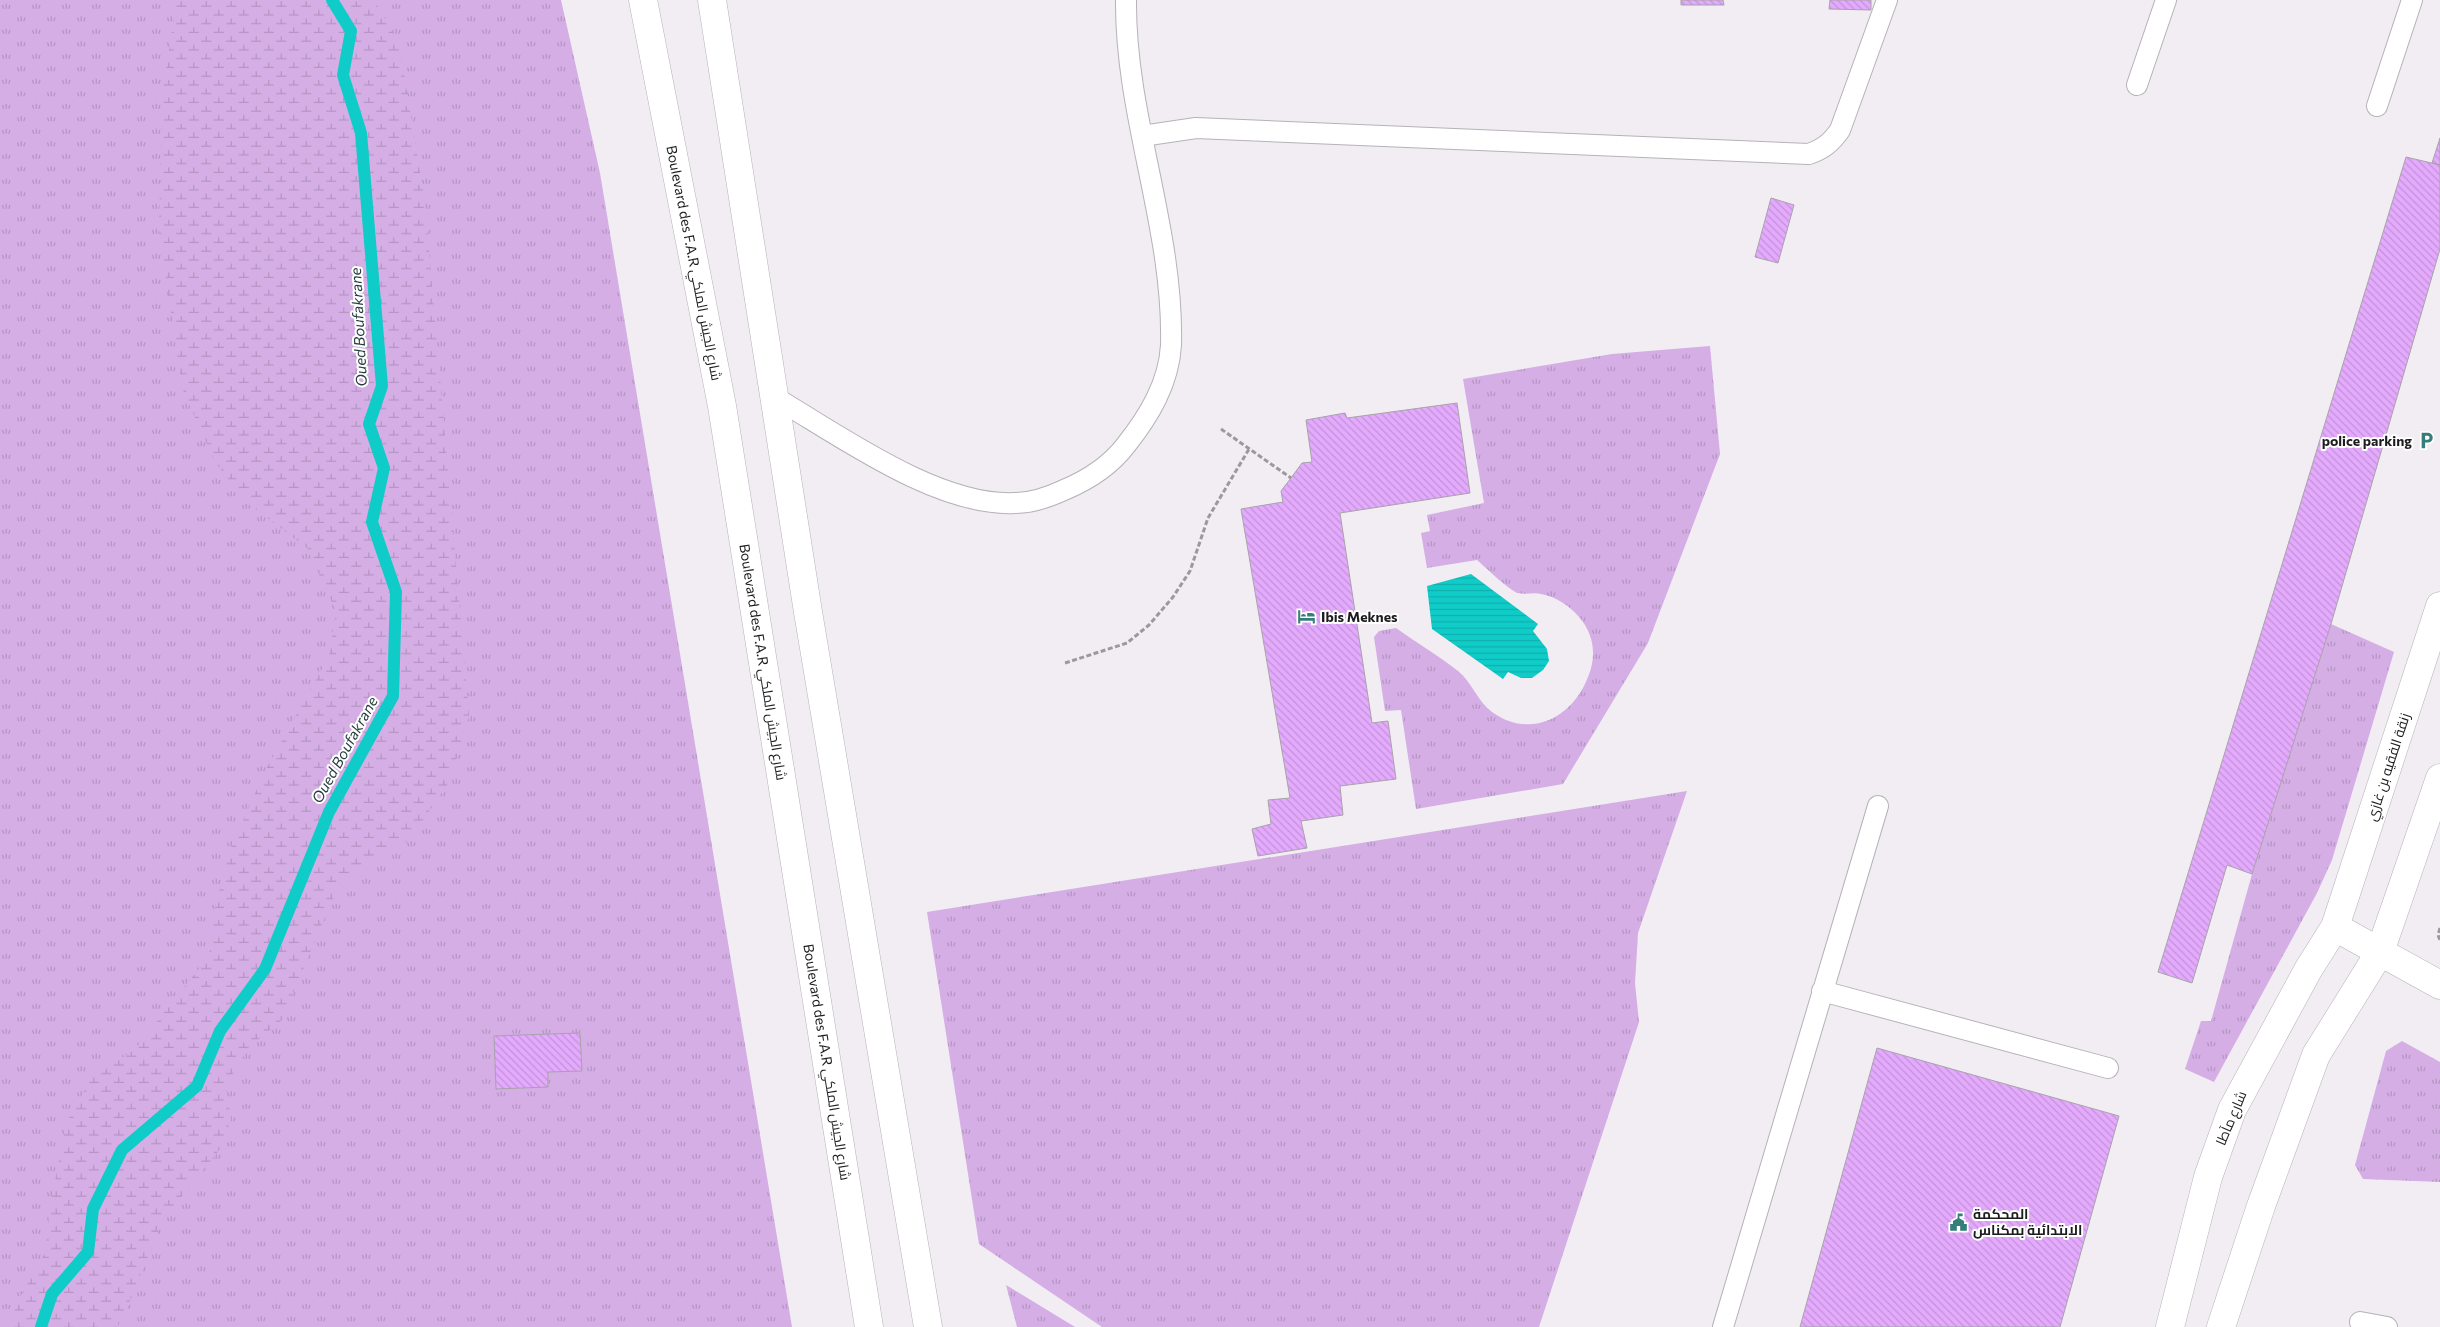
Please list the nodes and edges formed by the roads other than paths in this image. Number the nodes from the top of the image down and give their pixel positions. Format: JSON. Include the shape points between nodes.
{"nodes":[{"id":1,"x":712,"y":0,"type":"edge"},
{"id":2,"x":1126,"y":0,"type":"edge"},
{"id":3,"x":1888,"y":0,"type":"edge"},
{"id":4,"x":2166,"y":0,"type":"edge"},
{"id":5,"x":2412,"y":0,"type":"edge"},
{"id":6,"x":641,"y":7,"type":"edge"},
{"id":7,"x":2137,"y":85,"type":"dead end"},
{"id":8,"x":2377,"y":106,"type":"dead end"},
{"id":9,"x":1142,"y":136,"type":"junction"},
{"id":10,"x":774,"y":397,"type":"junction"},
{"id":11,"x":2440,"y":606,"type":"edge"},
{"id":12,"x":2440,"y":778,"type":"edge"},
{"id":13,"x":1878,"y":806,"type":"dead end"},
{"id":14,"x":2335,"y":927,"type":"junction"},
{"id":15,"x":2380,"y":952,"type":"junction"},
{"id":16,"x":2440,"y":985,"type":"edge"},
{"id":17,"x":1822,"y":991,"type":"junction"},
{"id":18,"x":2108,"y":1068,"type":"dead end"},
{"id":19,"x":2360,"y":1322,"type":"dead end"},
{"id":20,"x":869,"y":1327,"type":"edge"},
{"id":21,"x":928,"y":1327,"type":"edge"},
{"id":22,"x":1723,"y":1327,"type":"edge"},
{"id":23,"x":2170,"y":1327,"type":"edge"},
{"id":24,"x":2222,"y":1327,"type":"edge"},
{"id":25,"x":2387,"y":1327,"type":"edge"}],
"edges":[{"from":1,"to":10,"type":"main road"},
{"from":2,"to":9,"type":"lane","via":[[1132,89]]},
{"from":3,"to":9,"type":"lane","via":[[1840,130],[1822,149],[1808,154],[1196,128]]},
{"from":4,"to":7,"type":"lane"},
{"from":5,"to":8,"type":"lane"},
{"from":6,"to":20,"type":"main road","name":"Boulevard des F.A.R شارع الجيش الملكي","via":[[722,406]]},
{"from":9,"to":10,"type":"lane","via":[[1164,255],[1171,347],[1156,402],[1119,454],[1098,473],[1044,499],[986,502],[954,494],[909,476]]},
{"from":10,"to":21,"type":"main road"},
{"from":11,"to":14,"type":"main road","name":"زنقة الفقيه بن غازي"},
{"from":12,"to":15,"type":"main road"},
{"from":13,"to":17,"type":"lane"},
{"from":14,"to":15,"type":"main road"},
{"from":14,"to":23,"type":"main road","name":"شارع مآطا","via":[[2232,1110],[2208,1177]]},
{"from":15,"to":16,"type":"main road"},
{"from":15,"to":24,"type":"main road","via":[[2316,1055],[2261,1206]]},
{"from":17,"to":18,"type":"lane"},
{"from":17,"to":22,"type":"lane"},
{"from":19,"to":25,"type":"lane"}]}
